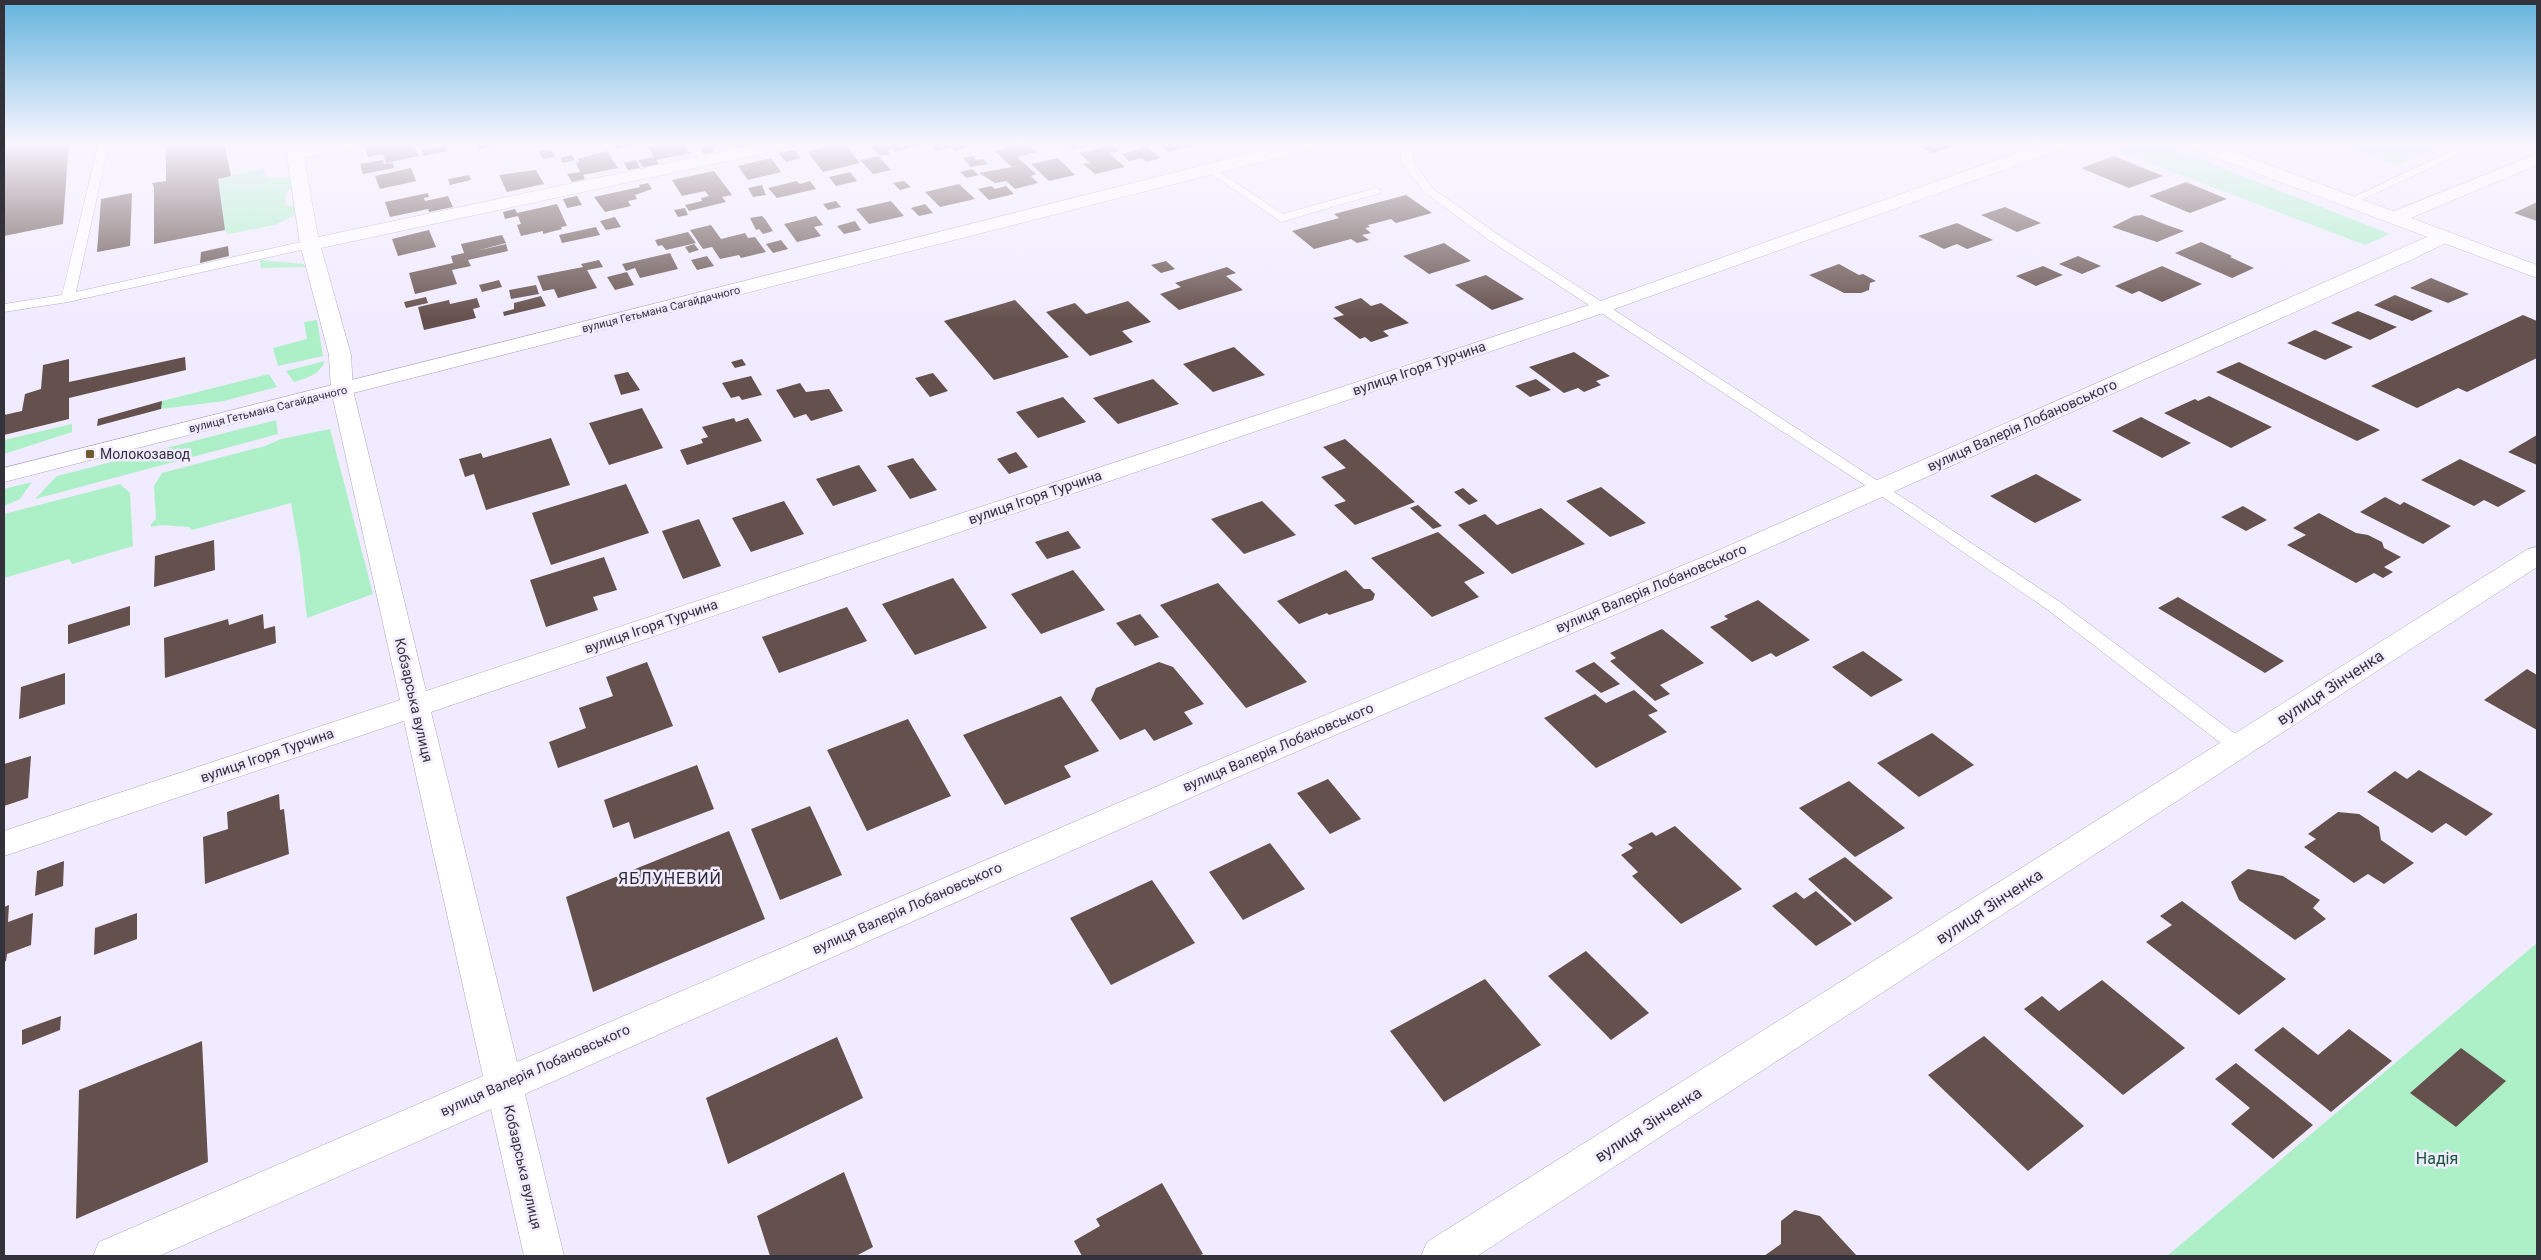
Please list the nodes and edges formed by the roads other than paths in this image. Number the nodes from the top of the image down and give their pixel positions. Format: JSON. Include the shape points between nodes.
{"nodes":[{"id":1,"x":90,"y":201,"type":"edge"},
{"id":2,"x":303,"y":201,"type":"edge"},
{"id":3,"x":515,"y":201,"type":"edge"},
{"id":4,"x":1086,"y":201,"type":"edge"},
{"id":5,"x":1256,"y":201,"type":"edge"},
{"id":6,"x":1342,"y":201,"type":"edge"},
{"id":7,"x":1443,"y":201,"type":"edge"},
{"id":8,"x":1899,"y":201,"type":"edge"},
{"id":9,"x":2346,"y":201,"type":"edge"},
{"id":10,"x":2436,"y":201,"type":"edge"},
{"id":11,"x":2349,"y":202,"type":"joint"},
{"id":12,"x":2394,"y":218,"type":"junction"},
{"id":13,"x":2443,"y":237,"type":"junction"},
{"id":14,"x":310,"y":244,"type":"junction"},
{"id":15,"x":2537,"y":272,"type":"edge"},
{"id":16,"x":68,"y":298,"type":"junction"},
{"id":17,"x":4,"y":308,"type":"edge"},
{"id":18,"x":1599,"y":308,"type":"junction"},
{"id":19,"x":342,"y":390,"type":"junction"},
{"id":20,"x":4,"y":475,"type":"edge"},
{"id":21,"x":1879,"y":488,"type":"junction"},
{"id":22,"x":2537,"y":555,"type":"edge"},
{"id":23,"x":416,"y":706,"type":"junction"},
{"id":24,"x":2238,"y":746,"type":"junction"},
{"id":25,"x":4,"y":844,"type":"edge"},
{"id":26,"x":504,"y":1084,"type":"junction"},
{"id":27,"x":113,"y":1256,"type":"edge"},
{"id":28,"x":544,"y":1256,"type":"edge"},
{"id":29,"x":1441,"y":1256,"type":"edge"}],
"edges":[{"from":1,"to":16,"type":"lane"},
{"from":2,"to":14,"type":"street","name":"Кобзарська вулиця"},
{"from":3,"to":14,"type":"street"},
{"from":4,"to":19,"type":"street","name":"вулиця Гетьмана Сагайдачного"},
{"from":5,"to":6,"type":"lane","via":[[1281,218]]},
{"from":7,"to":18,"type":"lane"},
{"from":8,"to":18,"type":"street","name":"вулиця Ігоря Турчина"},
{"from":9,"to":11,"type":"street"},
{"from":10,"to":12,"type":"street"},
{"from":11,"to":12,"type":"street"},
{"from":12,"to":13,"type":"street"},
{"from":13,"to":15,"type":"street"},
{"from":13,"to":21,"type":"street","name":"вулиця Валерія Лобановського"},
{"from":14,"to":16,"type":"lane"},
{"from":14,"to":19,"type":"street","name":"Кобзарська вулиця","via":[[340,355]]},
{"from":16,"to":17,"type":"lane"},
{"from":18,"to":21,"type":"lane"},
{"from":18,"to":23,"type":"street","name":"вулиця Ігоря Турчина"},
{"from":19,"to":20,"type":"street","name":"вулиця Гетьмана Сагайдачного"},
{"from":19,"to":23,"type":"street","name":"Кобзарська вулиця"},
{"from":21,"to":24,"type":"lane","via":[[2054,606]]},
{"from":21,"to":26,"type":"street","name":"вулиця Валерія Лобановського","via":[[1710,564],[1215,774]]},
{"from":22,"to":24,"type":"street","name":"вулиця Зінченка"},
{"from":23,"to":25,"type":"street","name":"вулиця Ігоря Турчина"},
{"from":23,"to":26,"type":"street","name":"Кобзарська вулиця"},
{"from":24,"to":29,"type":"street","name":"вулиця Зінченка"},
{"from":26,"to":27,"type":"street","name":"вулиця Валерія Лобановського"},
{"from":26,"to":28,"type":"street","name":"Кобзарська вулиця"}]}
